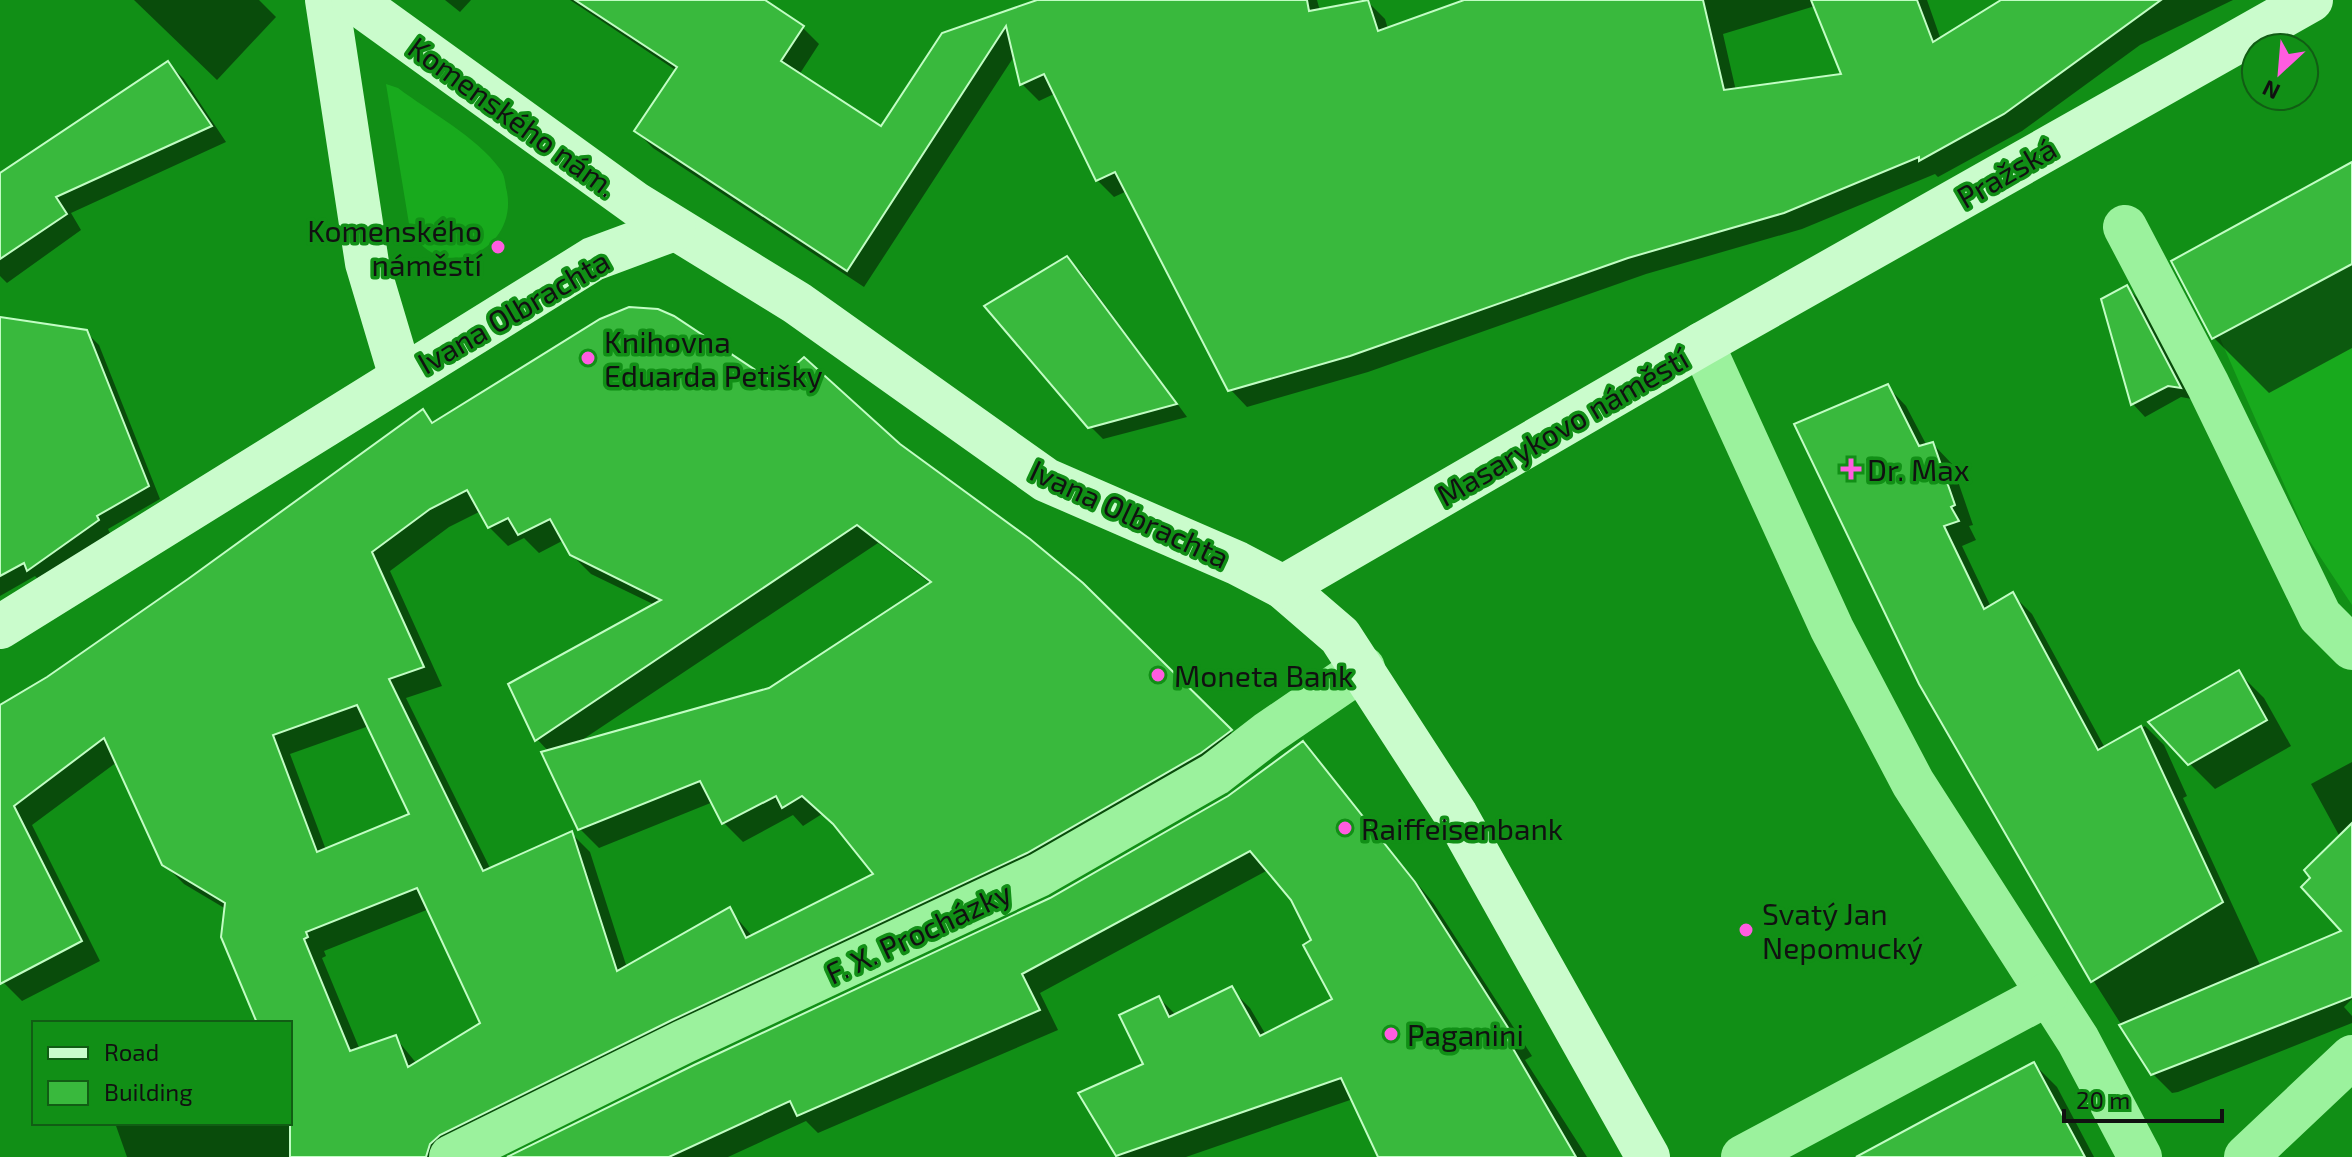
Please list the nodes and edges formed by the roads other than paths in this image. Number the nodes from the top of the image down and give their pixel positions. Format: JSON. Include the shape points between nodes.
{"nodes":[{"id":1,"x":327,"y":0,"type":"edge"},
{"id":2,"x":353,"y":0,"type":"edge"},
{"id":3,"x":2311,"y":0,"type":"edge"},
{"id":4,"x":2125,"y":227,"type":"dead end"},
{"id":5,"x":674,"y":229,"type":"junction"},
{"id":6,"x":1702,"y":344,"type":"junction"},
{"id":7,"x":401,"y":377,"type":"junction"},
{"id":8,"x":1283,"y":587,"type":"junction"},
{"id":9,"x":0,"y":627,"type":"edge"},
{"id":10,"x":2352,"y":648,"type":"edge"},
{"id":11,"x":1363,"y":668,"type":"junction"},
{"id":12,"x":2046,"y":995,"type":"junction"},
{"id":13,"x":2352,"y":1057,"type":"edge"},
{"id":14,"x":451,"y":1157,"type":"edge"},
{"id":15,"x":1648,"y":1157,"type":"edge"},
{"id":16,"x":1743,"y":1157,"type":"edge"},
{"id":17,"x":2140,"y":1157,"type":"edge"},
{"id":18,"x":2246,"y":1157,"type":"edge"}],
"edges":[{"from":1,"to":7,"type":"main road","via":[[367,263]]},
{"from":2,"to":5,"type":"main road","name":"Komenského nám."},
{"from":3,"to":6,"type":"main road","name":"Pražská"},
{"from":4,"to":10,"type":"street","via":[[2320,616]]},
{"from":5,"to":7,"type":"main road","name":"Ivana Olbrachta","via":[[593,259]]},
{"from":5,"to":8,"type":"main road","name":"Ivana Olbrachta","via":[[797,303],[1046,480]]},
{"from":6,"to":8,"type":"main road","name":"Masarykovo náměstí"},
{"from":6,"to":12,"type":"street","name":"Masarykovo náměstí","via":[[1832,629],[1913,783]]},
{"from":7,"to":9,"type":"main road","name":"Ivana Olbrachta"},
{"from":8,"to":11,"type":"main road","via":[[1340,636]]},
{"from":11,"to":14,"type":"street","name":"F. X. Procházky","via":[[1215,774],[1039,875]]},
{"from":11,"to":15,"type":"main road","via":[[1510,907]]},
{"from":12,"to":16,"type":"street"},
{"from":12,"to":17,"type":"street","name":"Masarykovo náměstí","via":[[2078,1040]]},
{"from":13,"to":18,"type":"street"}]}
